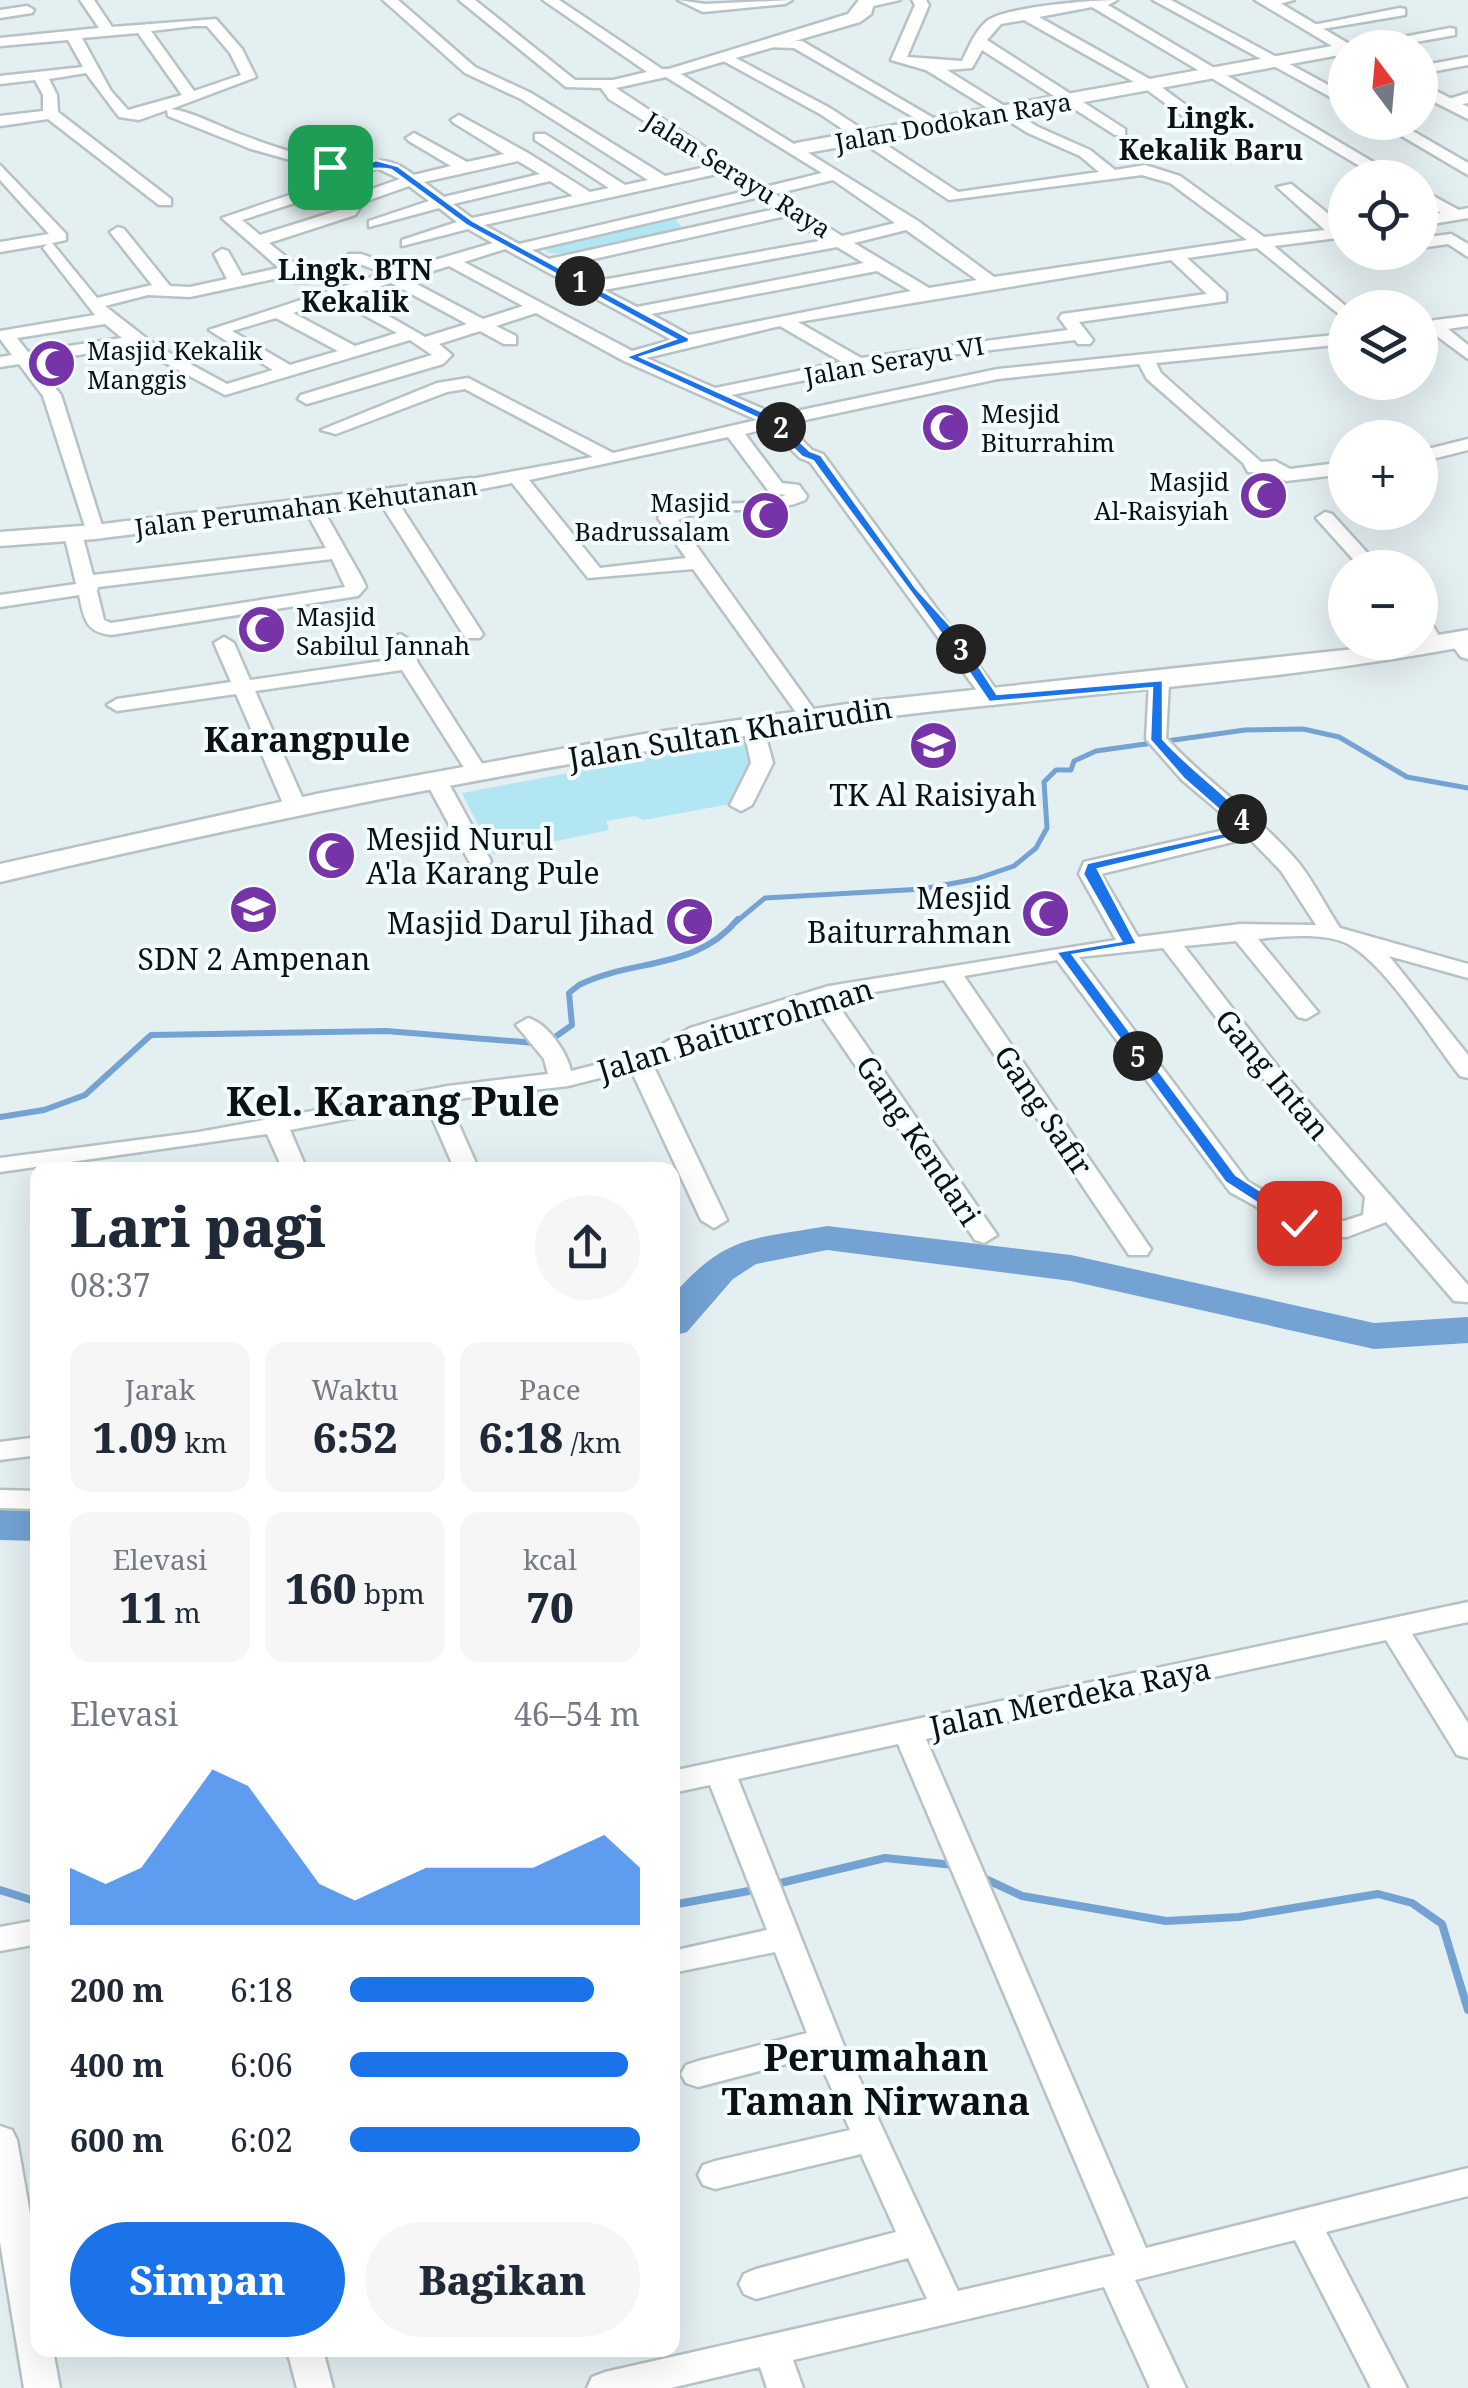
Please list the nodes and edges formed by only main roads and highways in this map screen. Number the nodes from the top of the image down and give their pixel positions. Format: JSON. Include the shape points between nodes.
{"nodes":[{"id":1,"x":1450,"y":639,"type":"edge"},
{"id":2,"x":0,"y":873,"type":"edge"}],
"edges":[{"from":1,"to":2,"type":"main road","name":"Jalan Sultan Khairudin","via":[[1158,683],[753,726],[296,808]]}]}
